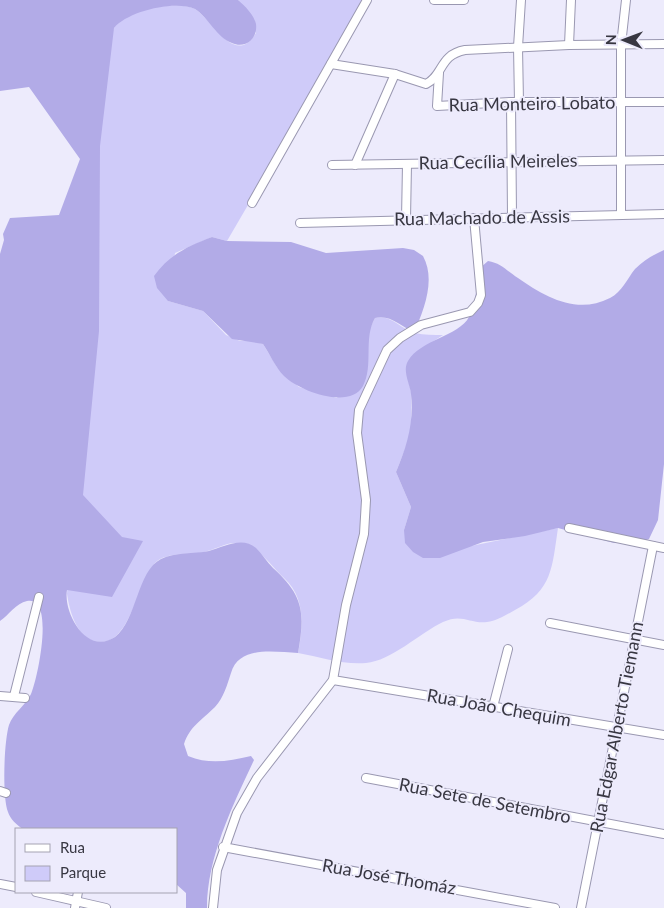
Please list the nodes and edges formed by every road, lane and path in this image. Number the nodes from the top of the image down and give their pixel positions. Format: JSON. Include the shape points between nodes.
{"nodes":[{"id":1,"x":367,"y":0,"type":"edge"},
{"id":2,"x":434,"y":0,"type":"edge"},
{"id":3,"x":464,"y":0,"type":"edge"},
{"id":4,"x":522,"y":0,"type":"edge"},
{"id":5,"x":571,"y":0,"type":"edge"},
{"id":6,"x":626,"y":0,"type":"edge"},
{"id":7,"x":664,"y":44,"type":"edge"},
{"id":8,"x":569,"y":45,"type":"junction"},
{"id":9,"x":621,"y":45,"type":"junction"},
{"id":10,"x":518,"y":47,"type":"junction"},
{"id":11,"x":330,"y":64,"type":"junction"},
{"id":12,"x":439,"y":70,"type":"junction"},
{"id":13,"x":395,"y":74,"type":"junction"},
{"id":14,"x":515,"y":102,"type":"junction"},
{"id":15,"x":621,"y":102,"type":"junction"},
{"id":16,"x":664,"y":102,"type":"edge"},
{"id":17,"x":621,"y":160,"type":"junction"},
{"id":18,"x":664,"y":160,"type":"edge"},
{"id":19,"x":511,"y":161,"type":"junction"},
{"id":20,"x":407,"y":164,"type":"junction"},
{"id":21,"x":332,"y":165,"type":"dead end"},
{"id":22,"x":355,"y":165,"type":"junction"},
{"id":23,"x":252,"y":203,"type":"dead end"},
{"id":24,"x":664,"y":214,"type":"edge"},
{"id":25,"x":621,"y":215,"type":"junction"},
{"id":26,"x":512,"y":217,"type":"junction"},
{"id":27,"x":474,"y":218,"type":"junction"},
{"id":28,"x":406,"y":219,"type":"junction"},
{"id":29,"x":300,"y":223,"type":"dead end"},
{"id":30,"x":569,"y":528,"type":"dead end"},
{"id":31,"x":653,"y":546,"type":"junction"},
{"id":32,"x":664,"y":548,"type":"edge"},
{"id":33,"x":38,"y":597,"type":"dead end"},
{"id":34,"x":550,"y":624,"type":"dead end"},
{"id":35,"x":634,"y":640,"type":"junction"},
{"id":36,"x":664,"y":646,"type":"edge"},
{"id":37,"x":508,"y":649,"type":"dead end"},
{"id":38,"x":333,"y":680,"type":"junction"},
{"id":39,"x":0,"y":696,"type":"edge"},
{"id":40,"x":14,"y":696,"type":"junction"},
{"id":41,"x":25,"y":698,"type":"dead end"},
{"id":42,"x":493,"y":707,"type":"junction"},
{"id":43,"x":616,"y":728,"type":"junction"},
{"id":44,"x":664,"y":735,"type":"edge"},
{"id":45,"x":366,"y":778,"type":"dead end"},
{"id":46,"x":599,"y":824,"type":"junction"},
{"id":47,"x":664,"y":834,"type":"edge"},
{"id":48,"x":223,"y":847,"type":"junction"},
{"id":49,"x":0,"y":884,"type":"edge"},
{"id":50,"x":15,"y":888,"type":"edge"},
{"id":51,"x":39,"y":893,"type":"edge"},
{"id":52,"x":76,"y":904,"type":"edge"},
{"id":53,"x":106,"y":908,"type":"edge"},
{"id":54,"x":213,"y":908,"type":"edge"},
{"id":55,"x":555,"y":908,"type":"edge"},
{"id":56,"x":581,"y":908,"type":"edge"}],
"edges":[{"from":1,"to":11,"type":"street"},
{"from":2,"to":3,"type":"street"},
{"from":4,"to":10,"type":"street"},
{"from":5,"to":8,"type":"street"},
{"from":6,"to":9,"type":"street"},
{"from":7,"to":9,"type":"street"},
{"from":8,"to":9,"type":"street"},
{"from":8,"to":10,"type":"street"},
{"from":9,"to":15,"type":"street"},
{"from":10,"to":12,"type":"street","via":[[456,52],[448,56]]},
{"from":10,"to":14,"type":"street"},
{"from":11,"to":13,"type":"street"},
{"from":11,"to":23,"type":"street"},
{"from":12,"to":13,"type":"street","via":[[426,84]]},
{"from":12,"to":14,"type":"street","name":"Rua Monteiro Lobato","via":[[437,106]]},
{"from":13,"to":22,"type":"street"},
{"from":14,"to":15,"type":"street","name":"Rua Monteiro Lobato"},
{"from":14,"to":19,"type":"street"},
{"from":15,"to":16,"type":"street","name":"Rua Monteiro Lobato"},
{"from":15,"to":17,"type":"street"},
{"from":17,"to":18,"type":"street","name":"Rua Cecília Meireles"},
{"from":17,"to":19,"type":"street","name":"Rua Cecília Meireles"},
{"from":17,"to":25,"type":"street"},
{"from":19,"to":20,"type":"street","name":"Rua Cecília Meireles"},
{"from":19,"to":26,"type":"street"},
{"from":20,"to":22,"type":"street","name":"Rua Cecília Meireles"},
{"from":20,"to":28,"type":"street"},
{"from":21,"to":22,"type":"street","name":"Rua Cecília Meireles"},
{"from":24,"to":25,"type":"street","name":"Rua Machado de Assis"},
{"from":25,"to":26,"type":"street","name":"Rua Machado de Assis"},
{"from":26,"to":27,"type":"street","name":"Rua Machado de Assis"},
{"from":27,"to":28,"type":"street","name":"Rua Machado de Assis"},
{"from":27,"to":38,"type":"street","via":[[481,295],[478,303],[470,312],[421,325],[400,338],[387,350],[359,410],[357,433],[366,500],[364,534],[346,605]]},
{"from":28,"to":29,"type":"street","name":"Rua Machado de Assis"},
{"from":30,"to":31,"type":"street"},
{"from":31,"to":32,"type":"street"},
{"from":31,"to":35,"type":"street","name":"Rua Edgar Alberto Tiemann"},
{"from":33,"to":40,"type":"street"},
{"from":34,"to":35,"type":"street"},
{"from":35,"to":36,"type":"street"},
{"from":35,"to":43,"type":"street","name":"Rua Edgar Alberto Tiemann"},
{"from":37,"to":42,"type":"street"},
{"from":38,"to":42,"type":"street","name":"Rua João Chequim"},
{"from":38,"to":48,"type":"street","via":[[256,778]]},
{"from":39,"to":40,"type":"street"},
{"from":40,"to":41,"type":"street"},
{"from":42,"to":43,"type":"street","name":"Rua João Chequim"},
{"from":43,"to":44,"type":"street","name":"Rua João Chequim"},
{"from":43,"to":46,"type":"street","name":"Rua Edgar Alberto Tiemann"},
{"from":45,"to":46,"type":"street","name":"Rua Sete de Setembro"},
{"from":46,"to":47,"type":"street","name":"Rua Sete de Setembro"},
{"from":46,"to":56,"type":"street","name":"Rua Edgar Alberto Tiemann"},
{"from":48,"to":54,"type":"street"},
{"from":48,"to":55,"type":"street","name":"Rua José Thomáz"},
{"from":49,"to":50,"type":"street"},
{"from":51,"to":52,"type":"street"},
{"from":52,"to":53,"type":"street"}]}
